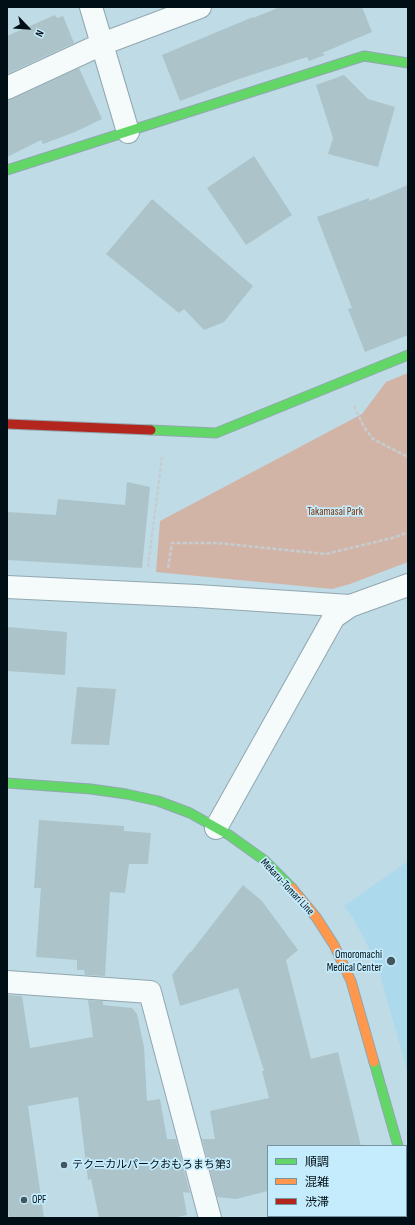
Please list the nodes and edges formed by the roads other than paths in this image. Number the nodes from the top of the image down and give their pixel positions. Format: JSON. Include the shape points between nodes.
{"nodes":[{"id":1,"x":91,"y":7,"type":"edge"},
{"id":2,"x":200,"y":7,"type":"edge"},
{"id":3,"x":102,"y":44,"type":"junction"},
{"id":4,"x":408,"y":63,"type":"edge"},
{"id":5,"x":7,"y":88,"type":"edge"},
{"id":6,"x":128,"y":132,"type":"junction"},
{"id":7,"x":7,"y":170,"type":"edge"},
{"id":8,"x":408,"y":355,"type":"edge"},
{"id":9,"x":7,"y":424,"type":"edge"},
{"id":10,"x":408,"y":585,"type":"edge"},
{"id":11,"x":7,"y":587,"type":"edge"},
{"id":12,"x":350,"y":606,"type":"junction"},
{"id":13,"x":7,"y":783,"type":"edge"},
{"id":14,"x":216,"y":828,"type":"junction"},
{"id":15,"x":7,"y":982,"type":"edge"},
{"id":16,"x":398,"y":1145,"type":"edge"},
{"id":17,"x":210,"y":1218,"type":"edge"}],
"edges":[{"from":1,"to":3,"type":"street"},
{"from":2,"to":3,"type":"street"},
{"from":3,"to":5,"type":"street"},
{"from":3,"to":6,"type":"street"},
{"from":4,"to":6,"type":"street","via":[[364,56]]},
{"from":6,"to":7,"type":"street"},
{"from":8,"to":9,"type":"street","via":[[216,433]]},
{"from":10,"to":12,"type":"street"},
{"from":11,"to":12,"type":"street"},
{"from":12,"to":14,"type":"street","via":[[334,617],[324,633]]},
{"from":13,"to":14,"type":"street","name":"Mekaru-Tomari Line","via":[[91,788],[126,794],[158,801],[190,813]]},
{"from":14,"to":16,"type":"street","name":"Mekaru-Tomari Line","via":[[264,860],[316,917],[334,945],[351,981]]},
{"from":15,"to":17,"type":"street","via":[[150,992]]}]}
